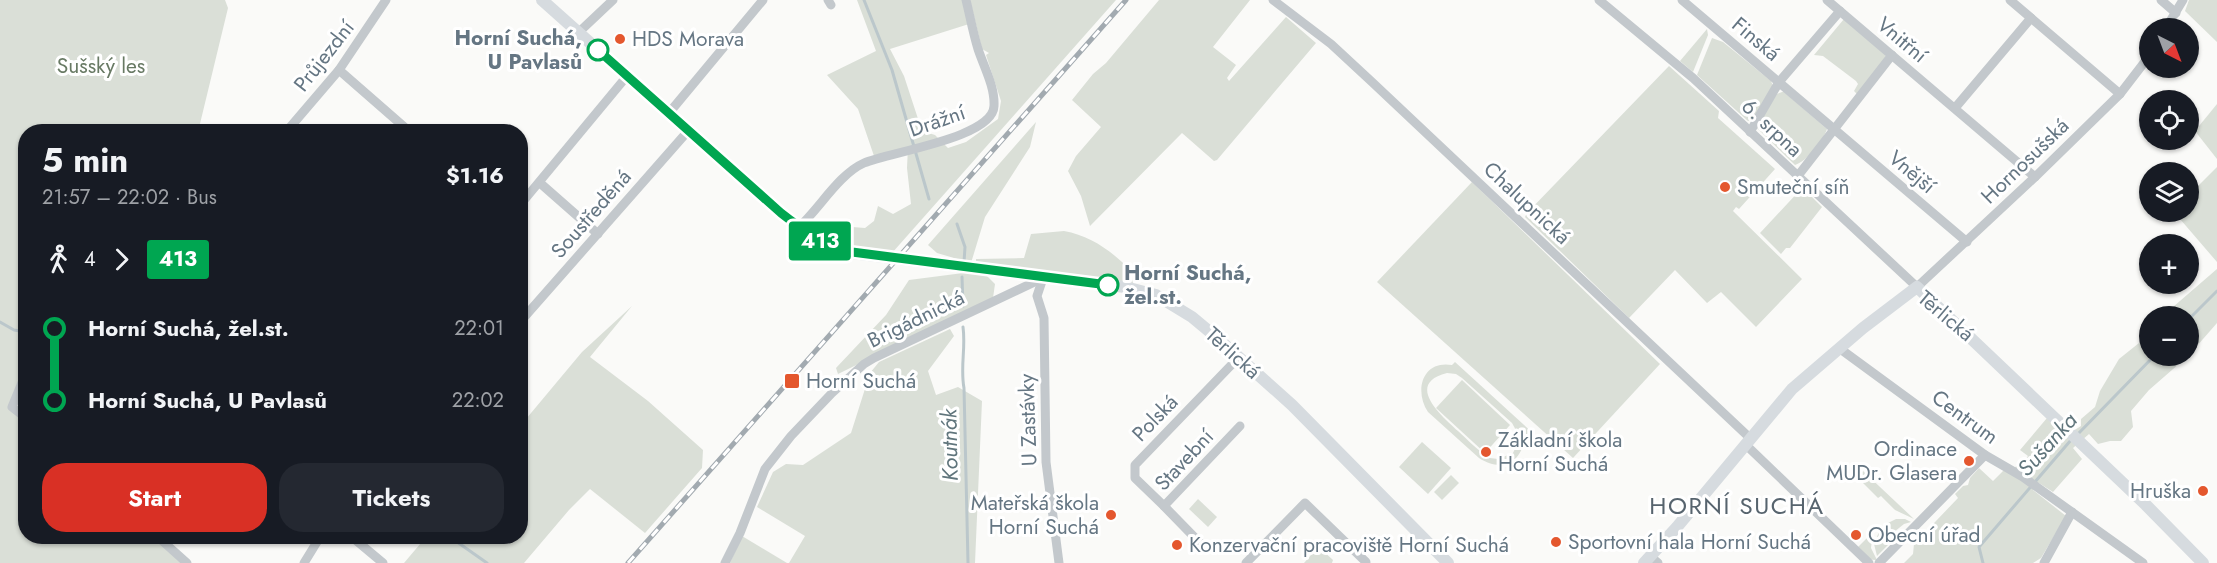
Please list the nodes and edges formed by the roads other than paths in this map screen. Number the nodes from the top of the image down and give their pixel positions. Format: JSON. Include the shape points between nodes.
{"nodes":[{"id":1,"x":386,"y":0,"type":"edge"},
{"id":2,"x":542,"y":0,"type":"edge"},
{"id":3,"x":613,"y":0,"type":"edge"},
{"id":4,"x":763,"y":0,"type":"edge"},
{"id":5,"x":966,"y":0,"type":"edge"},
{"id":6,"x":1273,"y":0,"type":"edge"},
{"id":7,"x":1599,"y":0,"type":"edge"},
{"id":8,"x":1682,"y":0,"type":"edge"},
{"id":9,"x":1827,"y":0,"type":"edge"},
{"id":10,"x":2010,"y":0,"type":"edge"},
{"id":11,"x":2161,"y":0,"type":"edge"},
{"id":12,"x":2183,"y":0,"type":"edge"},
{"id":13,"x":1840,"y":11,"type":"junction"},
{"id":14,"x":2176,"y":13,"type":"junction"},
{"id":15,"x":2031,"y":18,"type":"junction"},
{"id":16,"x":2173,"y":18,"type":"edge"},
{"id":17,"x":578,"y":33,"type":"junction"},
{"id":18,"x":1893,"y":55,"type":"junction"},
{"id":19,"x":2139,"y":69,"type":"edge"},
{"id":20,"x":339,"y":70,"type":"junction"},
{"id":21,"x":627,"y":76,"type":"junction"},
{"id":22,"x":1779,"y":82,"type":"junction"},
{"id":23,"x":2120,"y":94,"type":"junction"},
{"id":24,"x":1955,"y":108,"type":"junction"},
{"id":25,"x":669,"y":113,"type":"junction"},
{"id":26,"x":293,"y":124,"type":"edge"},
{"id":27,"x":401,"y":124,"type":"edge"},
{"id":28,"x":1833,"y":129,"type":"junction"},
{"id":29,"x":688,"y":131,"type":"junction"},
{"id":30,"x":1750,"y":132,"type":"junction"},
{"id":31,"x":1797,"y":177,"type":"junction"},
{"id":32,"x":2035,"y":177,"type":"junction"},
{"id":33,"x":540,"y":183,"type":"junction"},
{"id":34,"x":528,"y":196,"type":"edge"},
{"id":35,"x":799,"y":227,"type":"junction"},
{"id":36,"x":598,"y":234,"type":"junction"},
{"id":37,"x":1967,"y":242,"type":"junction"},
{"id":38,"x":1043,"y":278,"type":"junction"},
{"id":39,"x":1917,"y":286,"type":"junction"},
{"id":40,"x":528,"y":313,"type":"edge"},
{"id":41,"x":1839,"y":348,"type":"junction"},
{"id":42,"x":1239,"y":357,"type":"junction"},
{"id":43,"x":18,"y":392,"type":"edge"},
{"id":44,"x":18,"y":412,"type":"edge"},
{"id":45,"x":1240,"y":426,"type":"dead end"},
{"id":46,"x":1749,"y":442,"type":"junction"},
{"id":47,"x":1985,"y":455,"type":"junction"},
{"id":48,"x":1164,"y":506,"type":"junction"},
{"id":49,"x":2072,"y":512,"type":"junction"},
{"id":50,"x":166,"y":544,"type":"edge"},
{"id":51,"x":316,"y":544,"type":"edge"},
{"id":52,"x":360,"y":544,"type":"edge"},
{"id":53,"x":1201,"y":544,"type":"dead end"},
{"id":54,"x":1441,"y":560,"type":"edge"},
{"id":55,"x":1651,"y":561,"type":"edge"},
{"id":56,"x":1366,"y":562,"type":"edge"},
{"id":57,"x":187,"y":563,"type":"edge"},
{"id":58,"x":304,"y":563,"type":"edge"},
{"id":59,"x":383,"y":563,"type":"edge"},
{"id":60,"x":725,"y":563,"type":"edge"},
{"id":61,"x":1059,"y":563,"type":"edge"},
{"id":62,"x":1246,"y":563,"type":"edge"},
{"id":63,"x":1869,"y":563,"type":"edge"},
{"id":64,"x":1879,"y":563,"type":"edge"},
{"id":65,"x":2044,"y":563,"type":"edge"},
{"id":66,"x":2143,"y":563,"type":"edge"},
{"id":67,"x":2203,"y":563,"type":"edge"}],
"edges":[{"from":1,"to":20,"type":"street","name":"Průjezdní"},
{"from":2,"to":17,"type":"main road","name":"Těrlická"},
{"from":3,"to":17,"type":"street"},
{"from":4,"to":25,"type":"street"},
{"from":5,"to":35,"type":"street","name":"Drážní","via":[[993,96],[990,117],[979,126],[942,141],[863,163],[849,172]]},
{"from":6,"to":46,"type":"street","name":"Chalupnická","via":[[1356,67]]},
{"from":7,"to":30,"type":"street","name":"6. srpna","via":[[1693,78]]},
{"from":8,"to":22,"type":"street","name":"Finská"},
{"from":9,"to":13,"type":"street","name":"Vnitřní"},
{"from":10,"to":15,"type":"street"},
{"from":11,"to":14,"type":"street"},
{"from":12,"to":14,"type":"street"},
{"from":13,"to":18,"type":"street","name":"Vnitřní"},
{"from":13,"to":22,"type":"street","name":"Finská"},
{"from":14,"to":16,"type":"street"},
{"from":15,"to":23,"type":"street"},
{"from":15,"to":24,"type":"street"},
{"from":17,"to":21,"type":"main road","name":"Těrlická"},
{"from":18,"to":24,"type":"street","name":"Vnitřní"},
{"from":18,"to":28,"type":"street"},
{"from":19,"to":23,"type":"street","name":"Hornosušská"},
{"from":20,"to":26,"type":"street","name":"Průjezdní"},
{"from":20,"to":27,"type":"street"},
{"from":21,"to":25,"type":"main road","name":"Těrlická"},
{"from":21,"to":33,"type":"street"},
{"from":22,"to":28,"type":"street","name":"Vnější"},
{"from":22,"to":30,"type":"street","name":"Finská"},
{"from":23,"to":32,"type":"street","name":"Hornosušská"},
{"from":24,"to":32,"type":"street","name":"Vnitřní"},
{"from":25,"to":29,"type":"main road","name":"Těrlická"},
{"from":28,"to":31,"type":"street"},
{"from":28,"to":37,"type":"street","name":"Vnější"},
{"from":29,"to":35,"type":"main road","name":"Těrlická"},
{"from":29,"to":36,"type":"street","name":"Soustředěná"},
{"from":30,"to":31,"type":"street","name":"6. srpna"},
{"from":31,"to":39,"type":"street","name":"6. srpna"},
{"from":32,"to":37,"type":"street","name":"Hornosušská"},
{"from":33,"to":34,"type":"street"},
{"from":33,"to":36,"type":"street"},
{"from":35,"to":38,"type":"main road","name":"Těrlická","via":[[823,242],[852,252]]},
{"from":36,"to":40,"type":"street","name":"Soustředěná"},
{"from":37,"to":39,"type":"street","name":"Hornosušská"},
{"from":38,"to":42,"type":"main road","name":"Těrlická","via":[[1110,285],[1156,295],[1192,317]]},
{"from":38,"to":60,"type":"street","name":"Brigádnická","via":[[874,358],[856,371],[791,436],[765,469]]},
{"from":38,"to":61,"type":"street","name":"U Zastávky","via":[[1038,296],[1044,318],[1046,462]]},
{"from":39,"to":41,"type":"main road","name":"Těrlická"},
{"from":39,"to":67,"type":"main road","name":"Těrlická"},
{"from":41,"to":46,"type":"main road","name":"Těrlická","via":[[1792,389]]},
{"from":41,"to":47,"type":"street","name":"Centrum"},
{"from":42,"to":48,"type":"street","name":"Polská","via":[[1136,465],[1135,478]]},
{"from":42,"to":54,"type":"main road","name":"Těrlická","via":[[1292,405]]},
{"from":43,"to":44,"type":"street","via":[[12,407]]},
{"from":45,"to":48,"type":"street","name":"Stavební"},
{"from":46,"to":55,"type":"main road","name":"Těrlická"},
{"from":46,"to":63,"type":"street","name":"Chalupnická"},
{"from":47,"to":49,"type":"street","name":"Centrum"},
{"from":47,"to":64,"type":"street"},
{"from":48,"to":53,"type":"street","name":"Stavební"},
{"from":49,"to":65,"type":"street"},
{"from":49,"to":66,"type":"street","name":"Centrum"},
{"from":50,"to":57,"type":"street"},
{"from":51,"to":58,"type":"street"},
{"from":52,"to":59,"type":"street"},
{"from":56,"to":62,"type":"street","via":[[1305,503]]}]}
